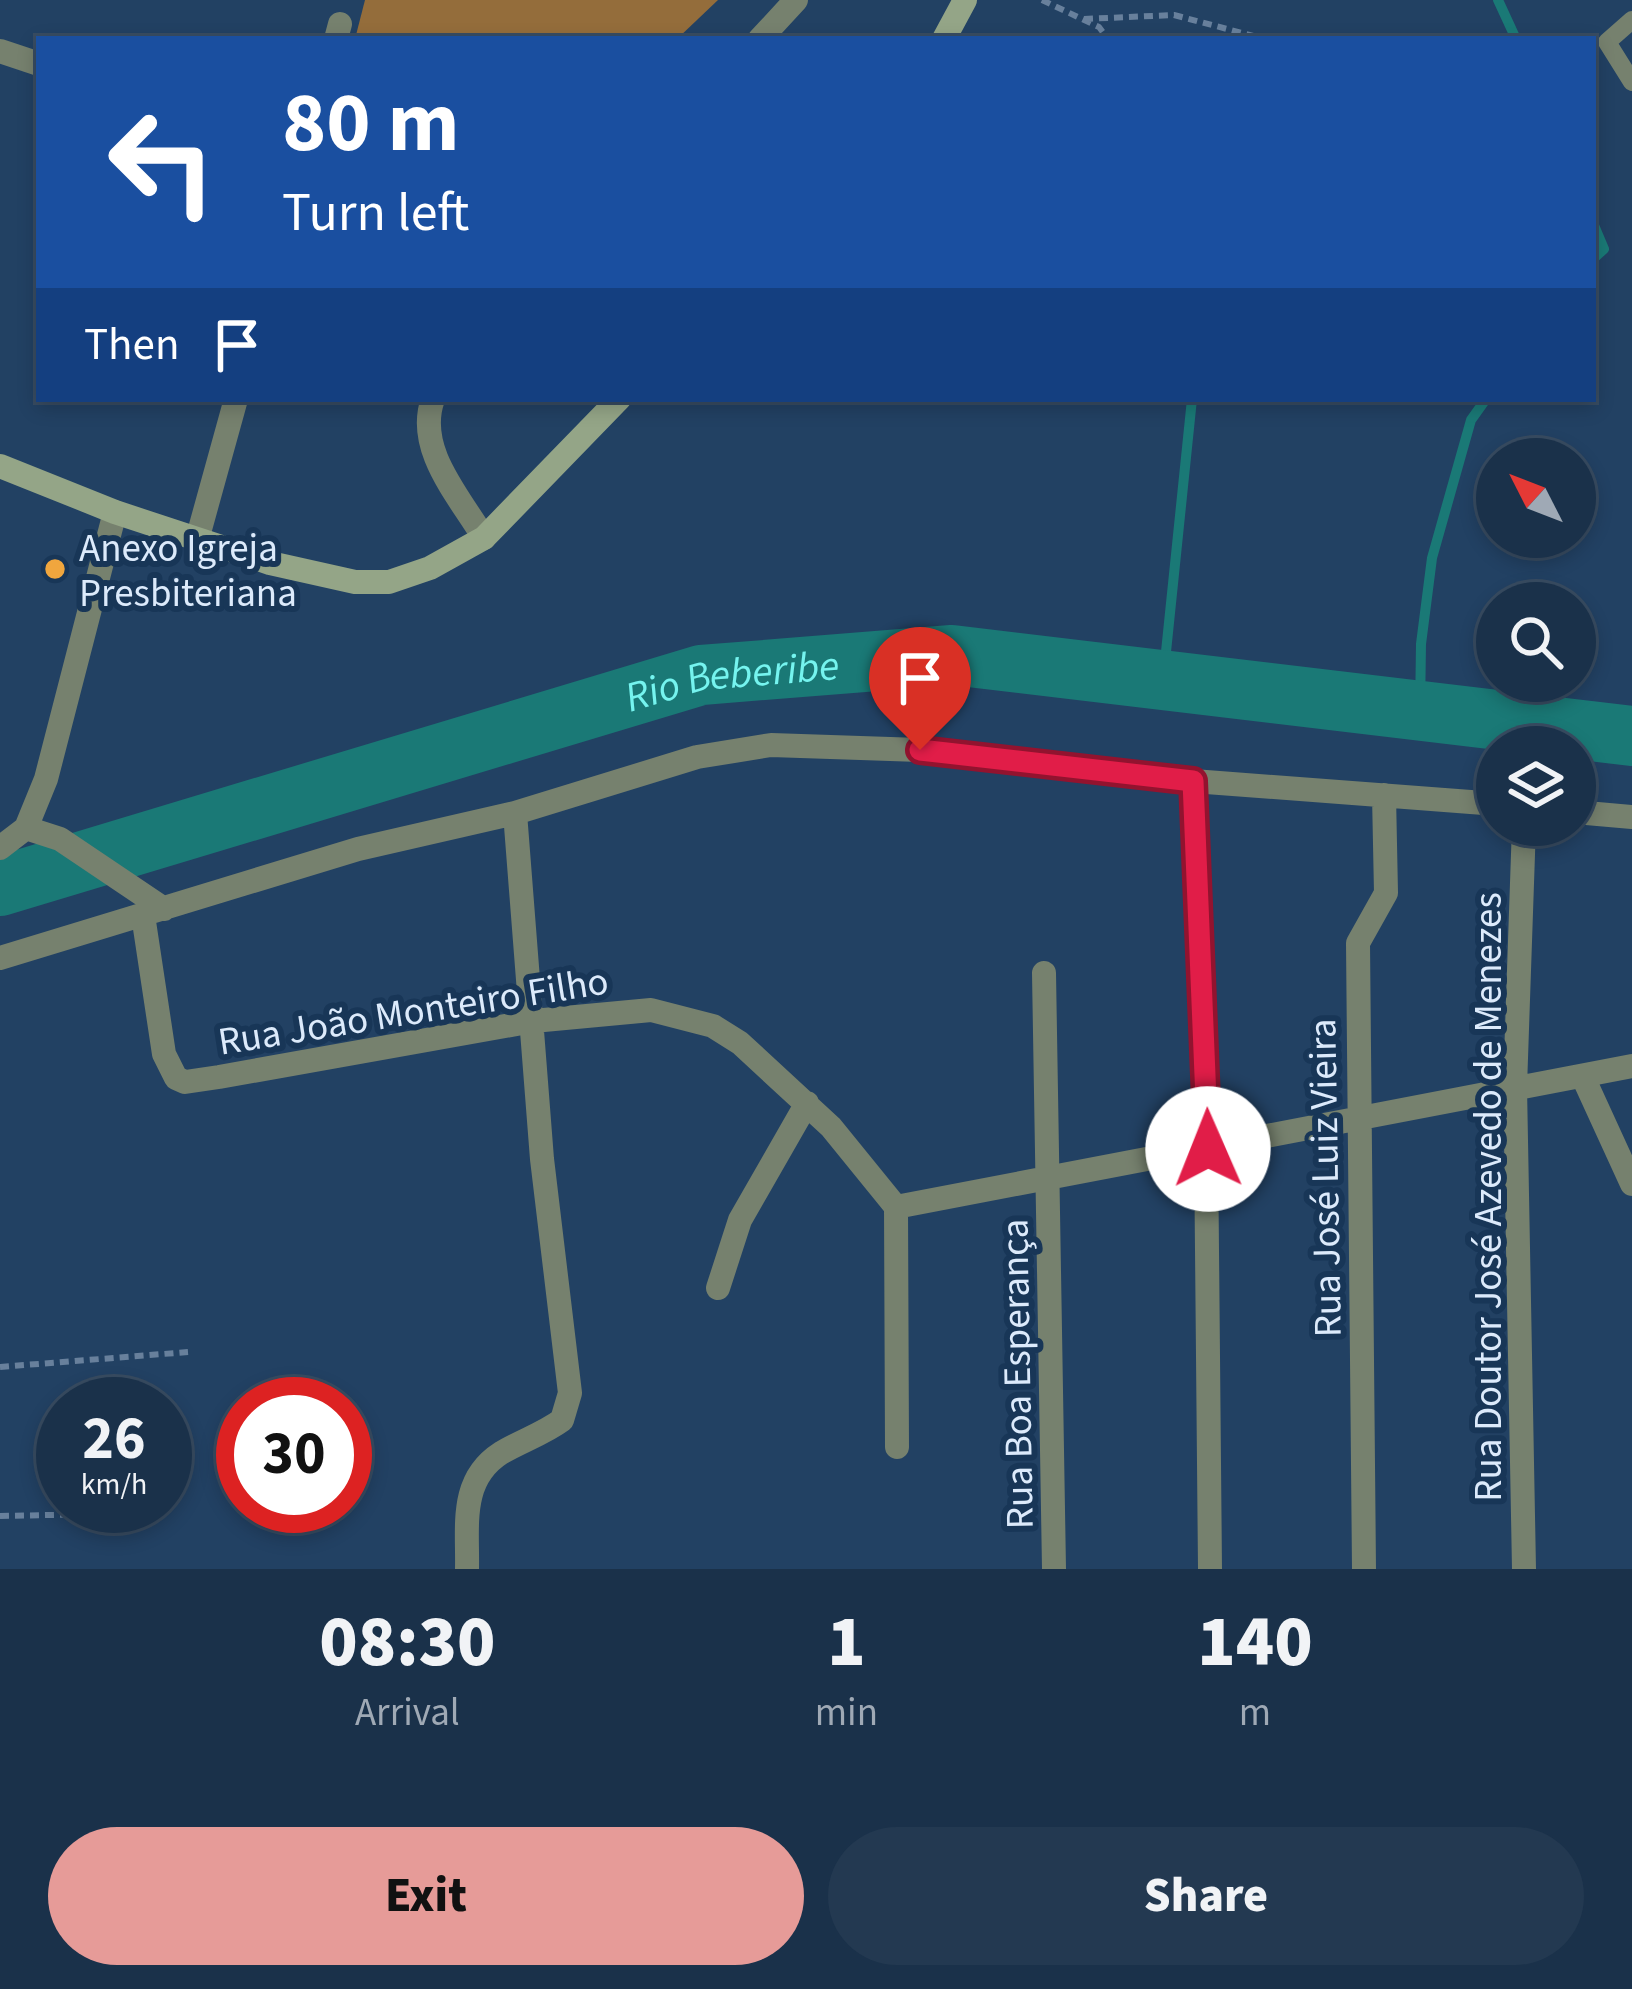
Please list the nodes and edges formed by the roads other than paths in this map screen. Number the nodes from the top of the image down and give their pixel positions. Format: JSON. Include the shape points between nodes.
{"nodes":[{"id":1,"x":796,"y":0,"type":"edge"},
{"id":2,"x":965,"y":0,"type":"edge"},
{"id":3,"x":1632,"y":20,"type":"edge"},
{"id":4,"x":763,"y":36,"type":"edge"},
{"id":5,"x":946,"y":36,"type":"edge"},
{"id":6,"x":0,"y":51,"type":"edge"},
{"id":7,"x":36,"y":63,"type":"edge"},
{"id":8,"x":1632,"y":82,"type":"edge"},
{"id":9,"x":235,"y":402,"type":"edge"},
{"id":10,"x":432,"y":402,"type":"edge"},
{"id":11,"x":616,"y":402,"type":"edge"},
{"id":12,"x":0,"y":466,"type":"edge"},
{"id":13,"x":115,"y":512,"type":"junction"},
{"id":14,"x":484,"y":538,"type":"junction"},
{"id":15,"x":197,"y":540,"type":"junction"},
{"id":16,"x":1193,"y":781,"type":"junction"},
{"id":17,"x":1384,"y":794,"type":"junction"},
{"id":18,"x":1476,"y":802,"type":"edge"},
{"id":19,"x":514,"y":813,"type":"junction"},
{"id":20,"x":1596,"y":814,"type":"edge"},
{"id":21,"x":1632,"y":817,"type":"edge"},
{"id":22,"x":14,"y":838,"type":"edge"},
{"id":23,"x":1523,"y":846,"type":"edge"},
{"id":24,"x":148,"y":905,"type":"junction"},
{"id":25,"x":0,"y":958,"type":"edge"},
{"id":26,"x":1044,"y":973,"type":"dead end"},
{"id":27,"x":533,"y":1021,"type":"junction"},
{"id":28,"x":1632,"y":1066,"type":"edge"},
{"id":29,"x":1583,"y":1076,"type":"junction"},
{"id":30,"x":1515,"y":1087,"type":"junction"},
{"id":31,"x":807,"y":1103,"type":"junction"},
{"id":32,"x":1361,"y":1116,"type":"junction"},
{"id":33,"x":1208,"y":1149,"type":"junction"},
{"id":34,"x":1049,"y":1179,"type":"junction"},
{"id":35,"x":1632,"y":1184,"type":"edge"},
{"id":36,"x":896,"y":1207,"type":"junction"},
{"id":37,"x":718,"y":1288,"type":"dead end"},
{"id":38,"x":897,"y":1447,"type":"dead end"},
{"id":39,"x":467,"y":1569,"type":"edge"},
{"id":40,"x":1054,"y":1569,"type":"edge"},
{"id":41,"x":1210,"y":1569,"type":"edge"},
{"id":42,"x":1364,"y":1569,"type":"edge"},
{"id":43,"x":1524,"y":1569,"type":"edge"}],
"edges":[{"from":1,"to":4,"type":"street"},
{"from":2,"to":5,"type":"street"},
{"from":3,"to":8,"type":"lane","via":[[1606,42]]},
{"from":6,"to":7,"type":"street"},
{"from":9,"to":15,"type":"street"},
{"from":10,"to":14,"type":"street","via":[[432,452]]},
{"from":11,"to":14,"type":"street"},
{"from":12,"to":13,"type":"street"},
{"from":13,"to":15,"type":"street"},
{"from":13,"to":22,"type":"street","via":[[46,779]]},
{"from":14,"to":15,"type":"street","via":[[389,582],[355,582]]},
{"from":16,"to":17,"type":"street"},
{"from":16,"to":19,"type":"street","via":[[920,750],[771,745],[697,757]]},
{"from":16,"to":33,"type":"street"},
{"from":17,"to":18,"type":"street"},
{"from":17,"to":32,"type":"street","name":"Rua José Luiz Vieira","via":[[1386,893],[1358,943]]},
{"from":19,"to":24,"type":"street"},
{"from":19,"to":27,"type":"street"},
{"from":20,"to":21,"type":"street"},
{"from":22,"to":24,"type":"street","via":[[60,839]]},
{"from":23,"to":30,"type":"street","name":"Rua Doutor José Azevedo de Menezes"},
{"from":24,"to":25,"type":"street"},
{"from":24,"to":27,"type":"street","name":"Rua João Monteiro Filho","via":[[164,1054],[185,1082]]},
{"from":26,"to":34,"type":"street","name":"Rua Boa Esperança"},
{"from":27,"to":31,"type":"street","name":"Rua João Monteiro Filho","via":[[651,1010],[686,1017],[740,1042]]},
{"from":27,"to":39,"type":"street","via":[[570,1393],[562,1420],[480,1470],[466,1506]]},
{"from":28,"to":29,"type":"street"},
{"from":29,"to":30,"type":"street"},
{"from":29,"to":35,"type":"street"},
{"from":30,"to":32,"type":"street"},
{"from":30,"to":43,"type":"street","name":"Rua Doutor José Azevedo de Menezes"},
{"from":31,"to":36,"type":"street","name":"Rua João Monteiro Filho"},
{"from":31,"to":37,"type":"street","via":[[740,1220]]},
{"from":32,"to":33,"type":"street"},
{"from":32,"to":42,"type":"street","name":"Rua José Luiz Vieira"},
{"from":33,"to":34,"type":"street"},
{"from":33,"to":41,"type":"street"},
{"from":34,"to":36,"type":"street"},
{"from":34,"to":40,"type":"street","name":"Rua Boa Esperança"},
{"from":36,"to":38,"type":"street"}]}
